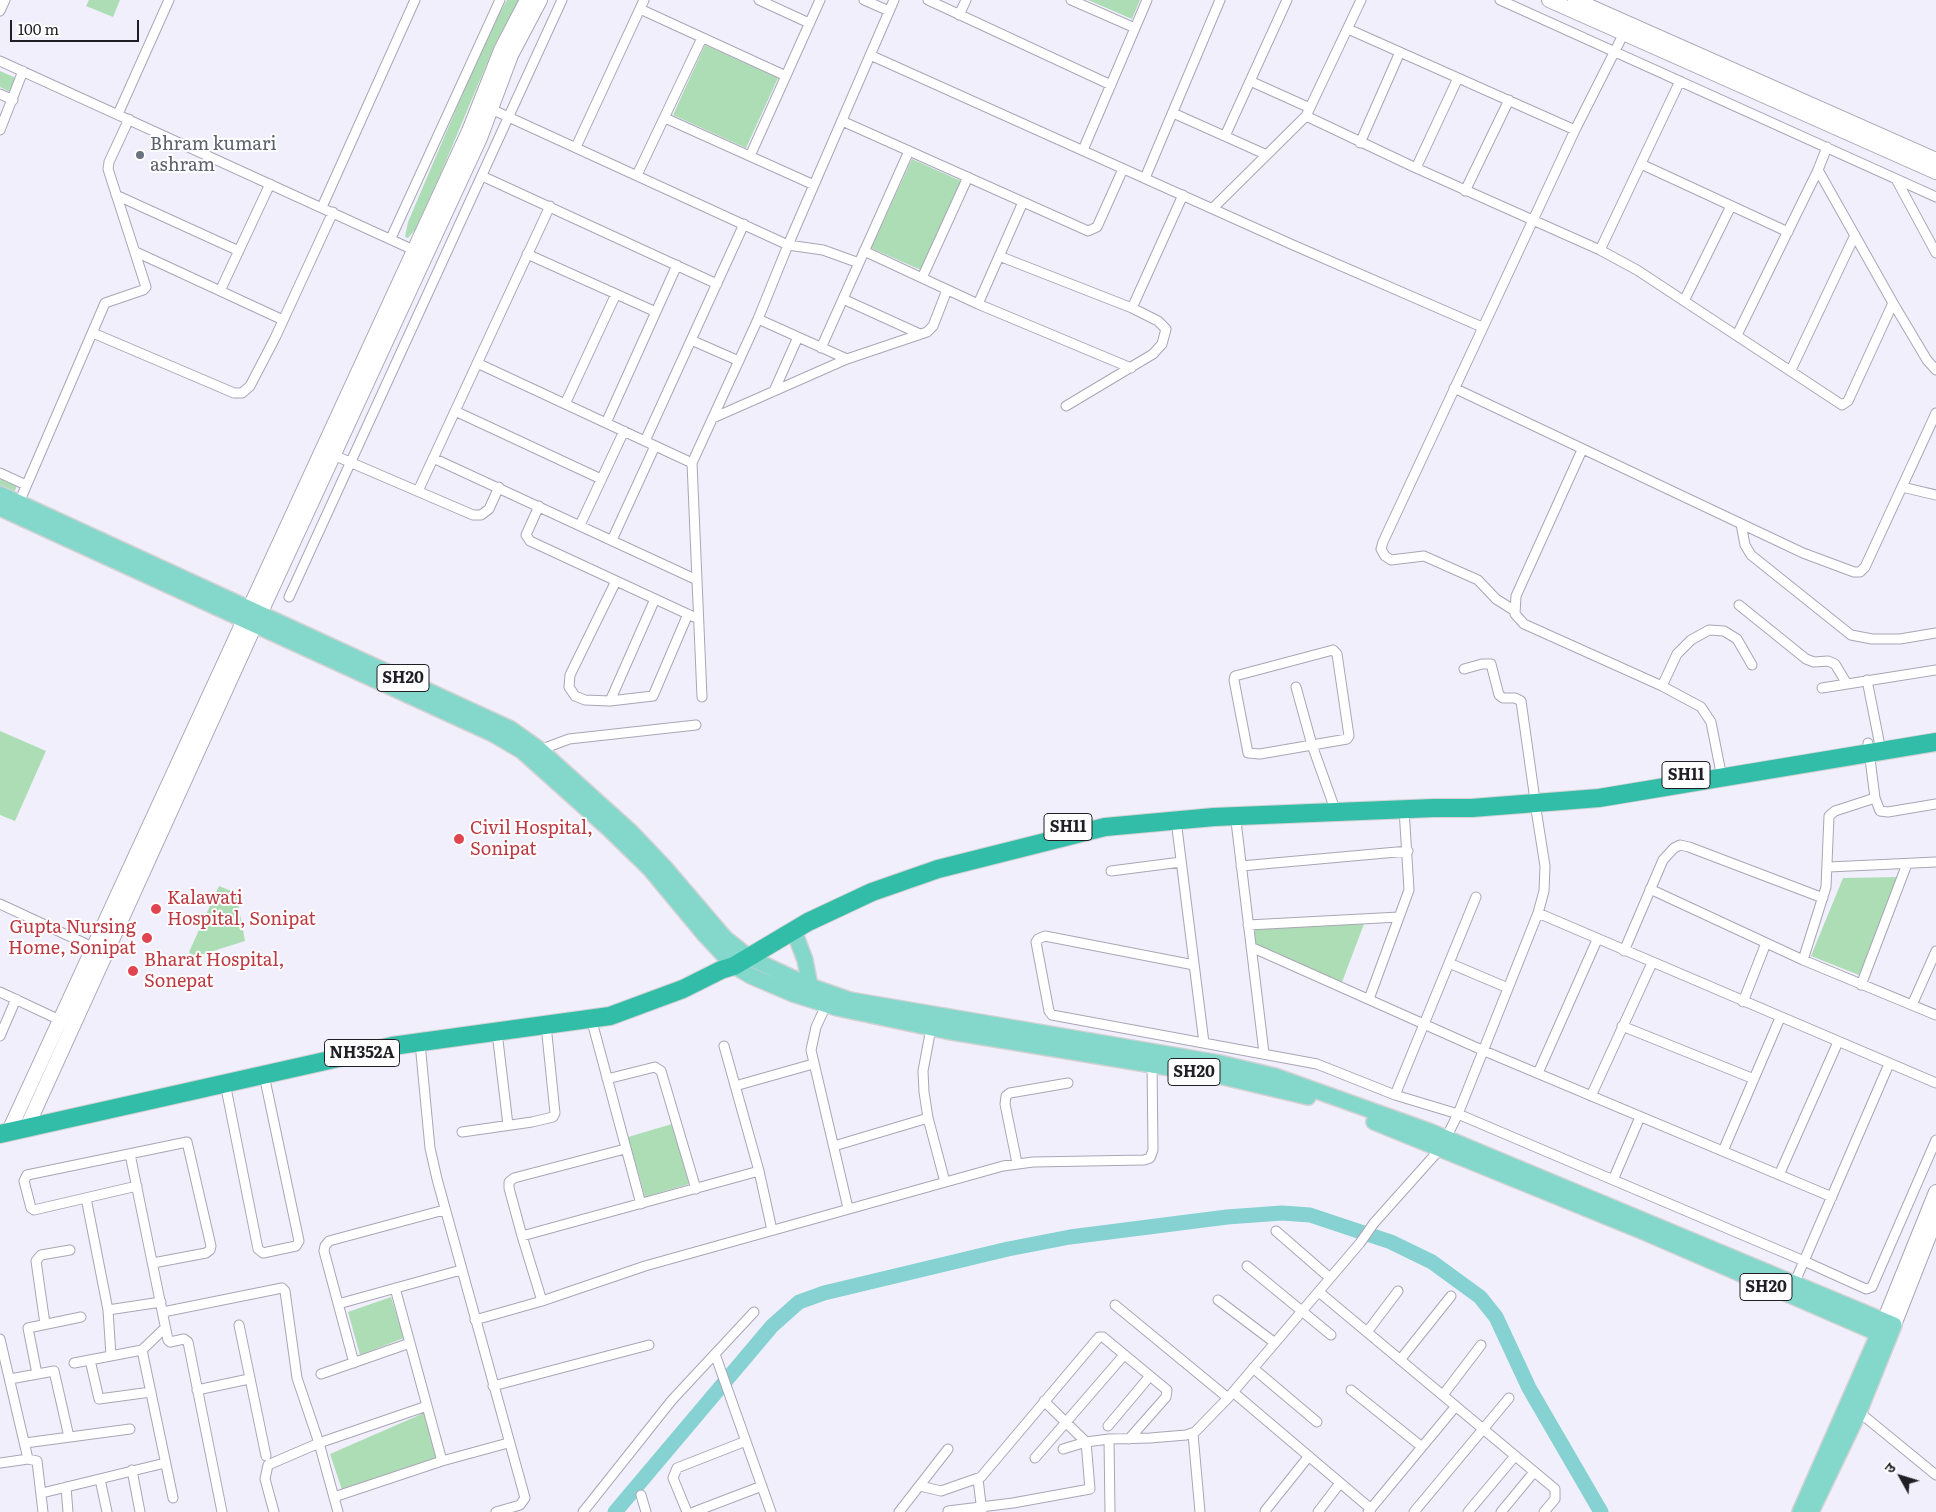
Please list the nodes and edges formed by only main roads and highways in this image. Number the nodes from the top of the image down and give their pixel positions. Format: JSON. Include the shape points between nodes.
{"nodes":[{"id":1,"x":0,"y":494,"type":"edge"},
{"id":2,"x":11,"y":508,"type":"edge"},
{"id":3,"x":1936,"y":732,"type":"edge"},
{"id":4,"x":1936,"y":742,"type":"edge"},
{"id":5,"x":1874,"y":747,"type":"junction"},
{"id":6,"x":1451,"y":803,"type":"junction"},
{"id":7,"x":1335,"y":807,"type":"junction"},
{"id":8,"x":1213,"y":813,"type":"junction"},
{"id":9,"x":794,"y":931,"type":"junction"},
{"id":10,"x":736,"y":962,"type":"junction"},
{"id":11,"x":810,"y":986,"type":"junction"},
{"id":12,"x":828,"y":999,"type":"junction"},
{"id":13,"x":1152,"y":1058,"type":"junction"},
{"id":14,"x":5,"y":1132,"type":"edge"},
{"id":15,"x":1444,"y":1143,"type":"junction"},
{"id":16,"x":1886,"y":1330,"type":"junction"},
{"id":17,"x":1800,"y":1512,"type":"edge"},
{"id":18,"x":1811,"y":1512,"type":"edge"}],
"edges":[{"from":1,"to":2,"type":"main road","number":"SH20"},
{"from":2,"to":10,"type":"main road","number":"SH20","via":[[511,729],[650,869]]},
{"from":3,"to":5,"type":"highway","number":"SH11"},
{"from":4,"to":5,"type":"highway","number":"SH11"},
{"from":5,"to":6,"type":"highway","number":"SH11","via":[[1721,774],[1535,798]]},
{"from":6,"to":7,"type":"highway","number":"SH11"},
{"from":6,"to":7,"type":"highway","number":"SH11","via":[[1404,809]]},
{"from":7,"to":8,"type":"highway","number":"SH11"},
{"from":8,"to":9,"type":"highway","number":"SH11","via":[[1105,827],[938,869],[872,892]]},
{"from":8,"to":10,"type":"highway","number":"SH11","via":[[1103,819],[935,861],[869,885],[804,915]]},
{"from":9,"to":10,"type":"highway","number":"SH11"},
{"from":9,"to":11,"type":"main road"},
{"from":10,"to":11,"type":"main road","number":"SH20"},
{"from":10,"to":12,"type":"main road","number":"SH20","via":[[751,976],[793,994]]},
{"from":10,"to":14,"type":"highway","number":"NH352A","via":[[684,989],[610,1016],[392,1046]]},
{"from":11,"to":12,"type":"main road","number":"SH20"},
{"from":12,"to":13,"type":"main road","number":"SH20","via":[[850,1000]]},
{"from":12,"to":13,"type":"main road","number":"SH20","via":[[931,1028]]},
{"from":13,"to":15,"type":"main road","number":"SH20","via":[[1307,1097]]},
{"from":15,"to":16,"type":"main road","number":"SH20","via":[[1644,1232]]},
{"from":15,"to":16,"type":"main road","number":"SH20","via":[[1794,1284]]},
{"from":16,"to":17,"type":"main road"},
{"from":16,"to":18,"type":"main road","via":[[1859,1412]]}]}
